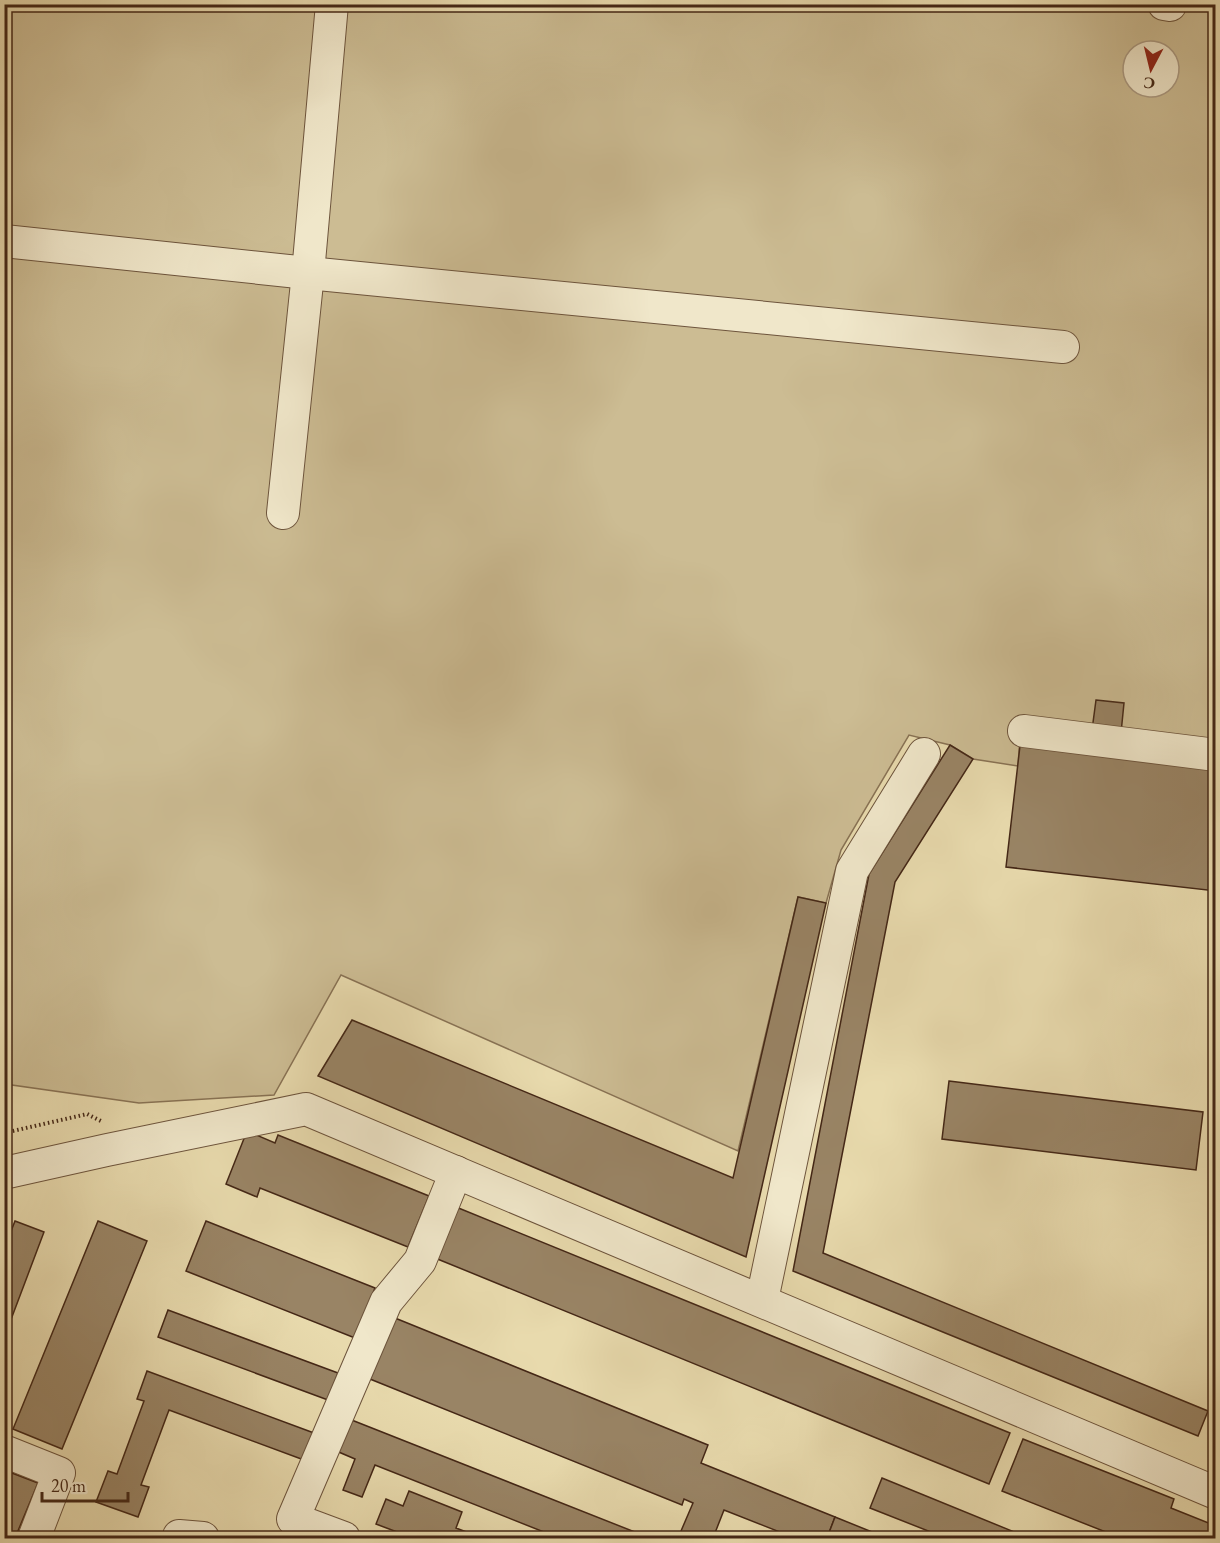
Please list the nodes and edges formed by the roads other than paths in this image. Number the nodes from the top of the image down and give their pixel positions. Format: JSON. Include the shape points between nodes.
{"nodes":[{"id":1,"x":332,"y":4,"type":"edge"},
{"id":2,"x":1164,"y":4,"type":"edge"},
{"id":3,"x":1170,"y":5,"type":"edge"},
{"id":4,"x":4,"y":241,"type":"edge"},
{"id":5,"x":308,"y":273,"type":"junction"},
{"id":6,"x":1063,"y":347,"type":"dead end"},
{"id":7,"x":283,"y":513,"type":"dead end"},
{"id":8,"x":1024,"y":732,"type":"dead end"},
{"id":9,"x":924,"y":754,"type":"dead end"},
{"id":10,"x":1215,"y":755,"type":"edge"},
{"id":11,"x":456,"y":1172,"type":"junction"},
{"id":12,"x":4,"y":1173,"type":"edge"},
{"id":13,"x":762,"y":1300,"type":"junction"},
{"id":14,"x":4,"y":1451,"type":"edge"},
{"id":15,"x":1215,"y":1493,"type":"edge"},
{"id":16,"x":289,"y":1529,"type":"edge"},
{"id":17,"x":34,"y":1539,"type":"edge"},
{"id":18,"x":344,"y":1539,"type":"edge"}],
"edges":[{"from":1,"to":5,"type":"lane"},
{"from":2,"to":3,"type":"lane"},
{"from":4,"to":5,"type":"lane"},
{"from":5,"to":6,"type":"lane"},
{"from":5,"to":7,"type":"lane"},
{"from":8,"to":10,"type":"lane"},
{"from":9,"to":13,"type":"lane","via":[[852,871]]},
{"from":11,"to":12,"type":"lane","via":[[306,1109]]},
{"from":11,"to":13,"type":"lane"},
{"from":11,"to":16,"type":"lane","via":[[420,1261],[386,1302]]},
{"from":13,"to":15,"type":"lane"},
{"from":14,"to":17,"type":"lane","via":[[59,1473]]},
{"from":16,"to":18,"type":"lane"}]}
